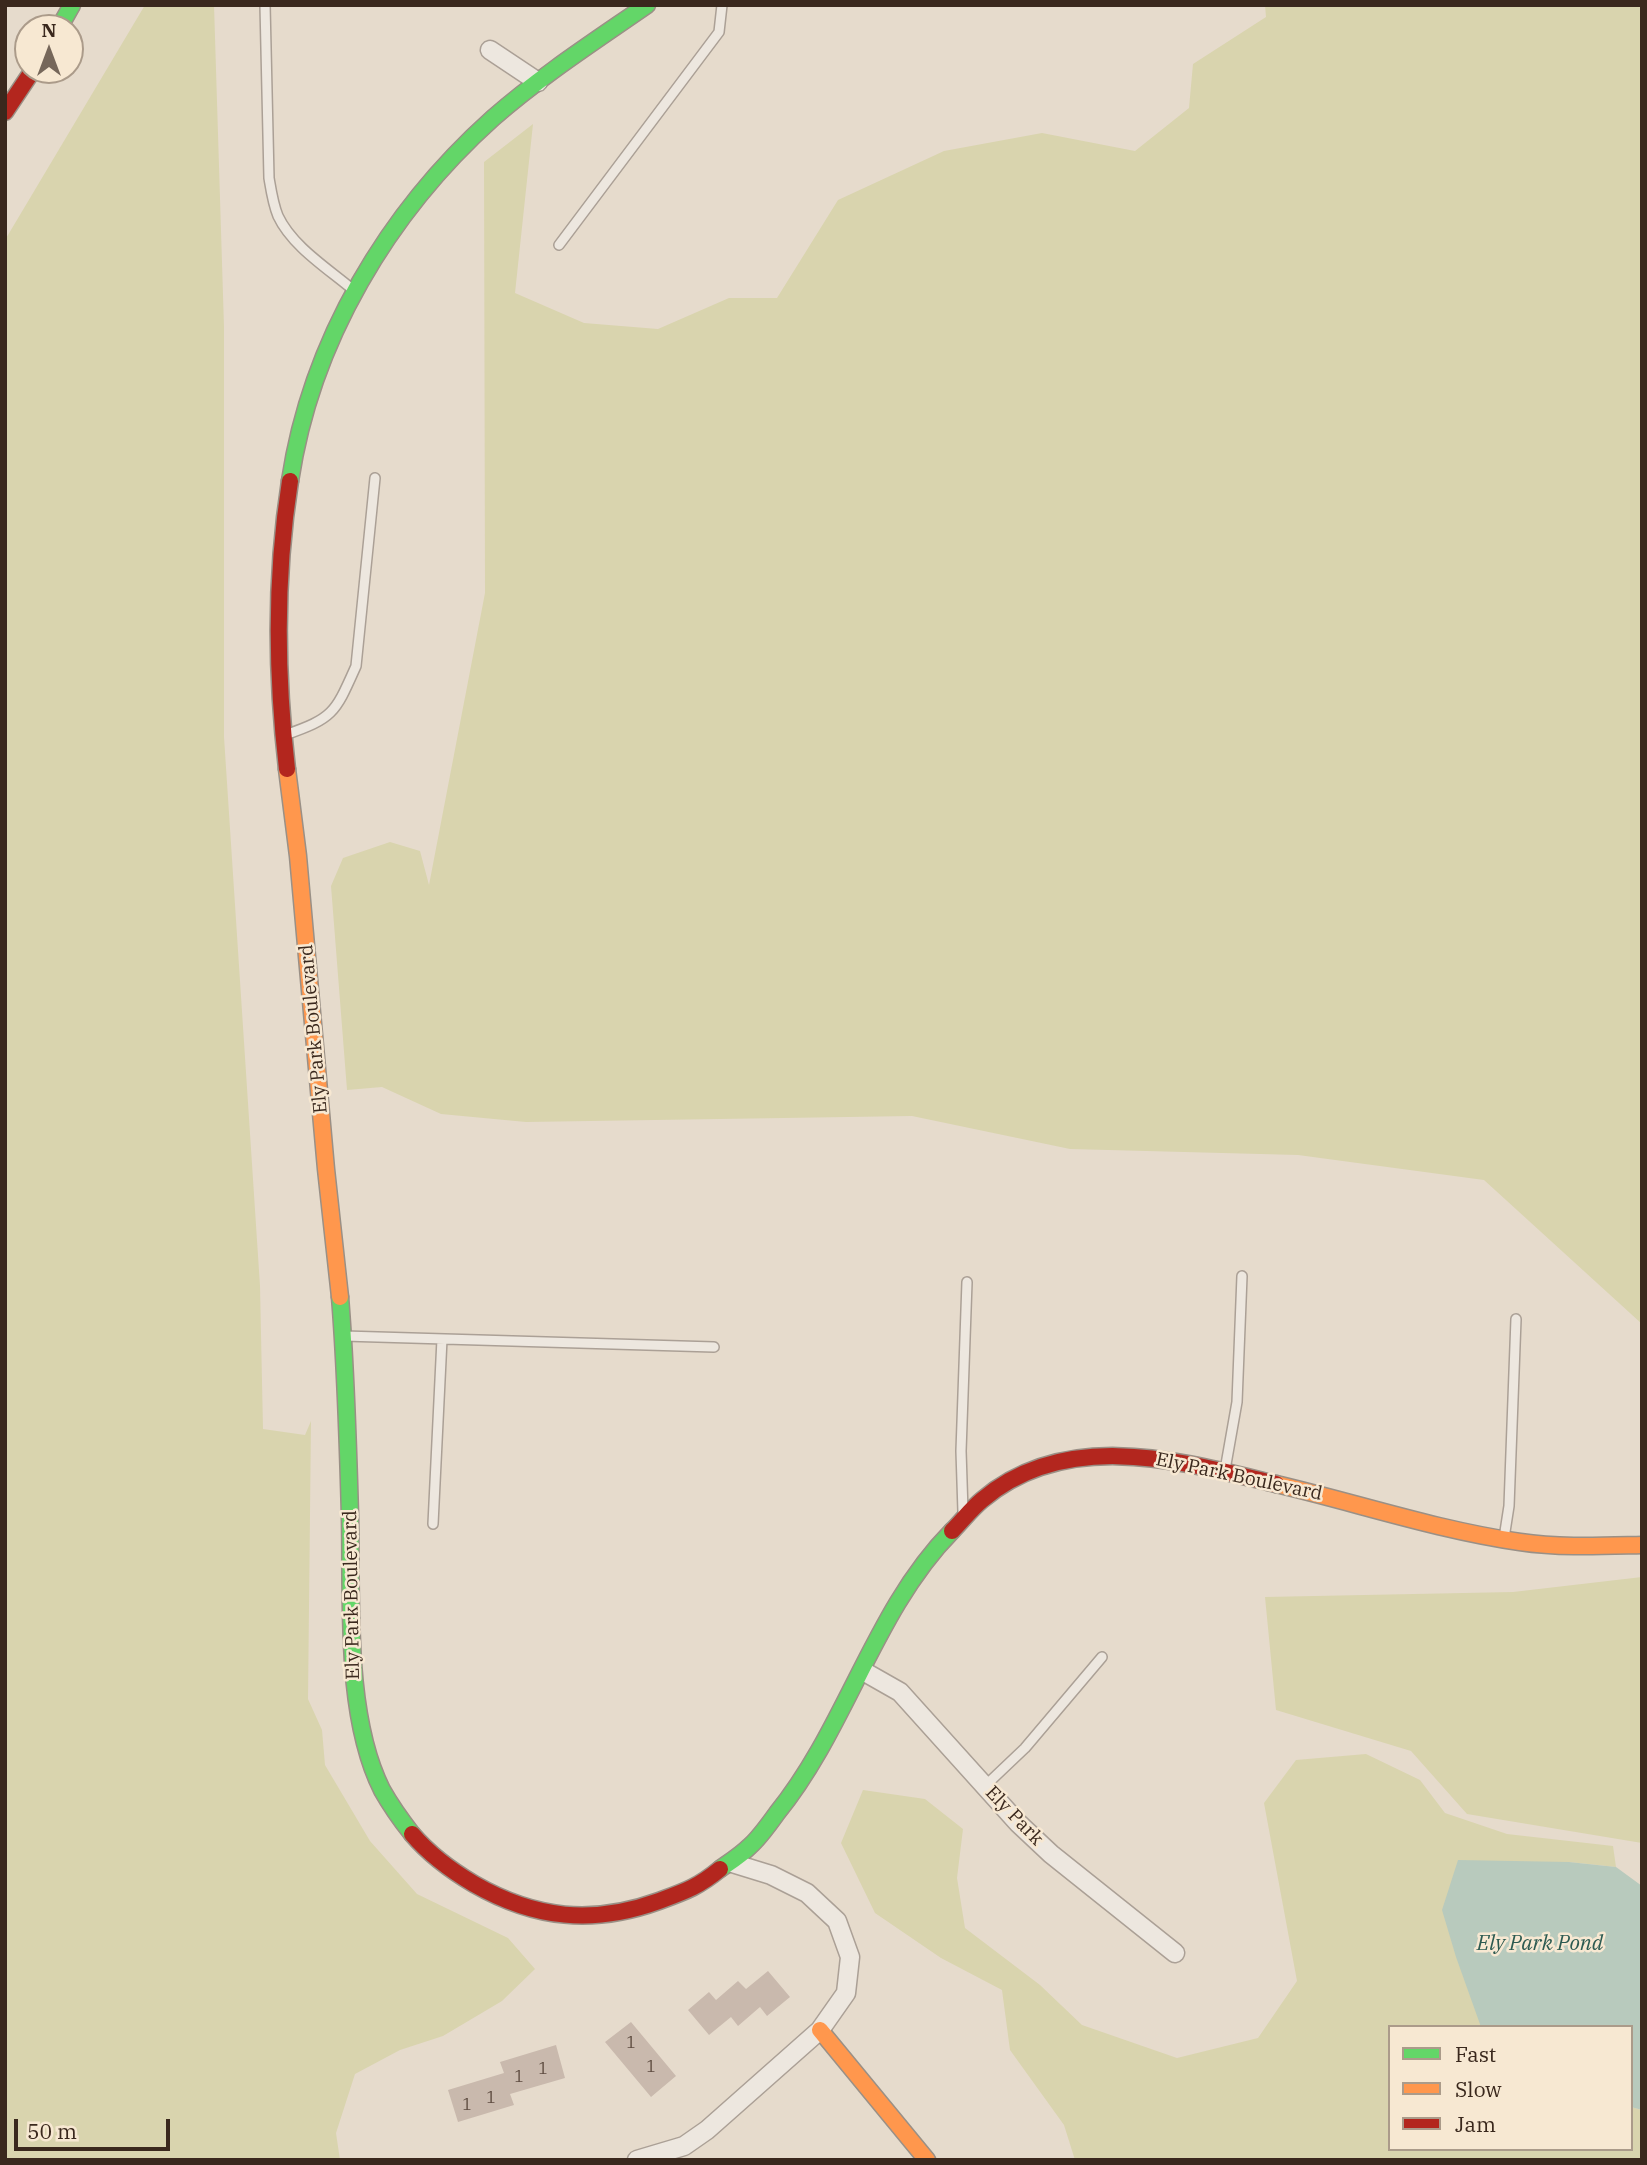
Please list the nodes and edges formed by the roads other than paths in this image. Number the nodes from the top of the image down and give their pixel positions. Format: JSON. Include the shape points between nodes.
{"nodes":[{"id":1,"x":265,"y":5,"type":"edge"},
{"id":2,"x":647,"y":5,"type":"edge"},
{"id":3,"x":722,"y":5,"type":"edge"},
{"id":4,"x":490,"y":50,"type":"dead end"},
{"id":5,"x":538,"y":82,"type":"junction"},
{"id":6,"x":23,"y":84,"type":"edge"},
{"id":7,"x":6,"y":109,"type":"edge"},
{"id":8,"x":559,"y":245,"type":"dead end"},
{"id":9,"x":354,"y":290,"type":"junction"},
{"id":10,"x":375,"y":478,"type":"dead end"},
{"id":11,"x":284,"y":735,"type":"junction"},
{"id":12,"x":1242,"y":1276,"type":"dead end"},
{"id":13,"x":967,"y":1282,"type":"dead end"},
{"id":14,"x":1516,"y":1319,"type":"dead end"},
{"id":15,"x":342,"y":1336,"type":"junction"},
{"id":16,"x":442,"y":1339,"type":"junction"},
{"id":17,"x":714,"y":1347,"type":"dead end"},
{"id":18,"x":1224,"y":1472,"type":"junction"},
{"id":19,"x":963,"y":1517,"type":"junction"},
{"id":20,"x":433,"y":1524,"type":"dead end"},
{"id":21,"x":1504,"y":1540,"type":"junction"},
{"id":22,"x":1642,"y":1545,"type":"edge"},
{"id":23,"x":1102,"y":1657,"type":"dead end"},
{"id":24,"x":863,"y":1671,"type":"junction"},
{"id":25,"x":985,"y":1786,"type":"junction"},
{"id":26,"x":732,"y":1863,"type":"junction"},
{"id":27,"x":1175,"y":1953,"type":"dead end"},
{"id":28,"x":820,"y":2030,"type":"junction"},
{"id":29,"x":637,"y":2160,"type":"edge"},
{"id":30,"x":927,"y":2160,"type":"edge"}],
"edges":[{"from":1,"to":9,"type":"lane","via":[[269,178],[274,202],[291,236]]},
{"from":2,"to":5,"type":"street","name":"Ely Park Boulevard"},
{"from":3,"to":8,"type":"lane","via":[[719,32]]},
{"from":4,"to":5,"type":"street"},
{"from":5,"to":9,"type":"street","name":"Ely Park Boulevard","via":[[489,121],[417,195]]},
{"from":6,"to":7,"type":"street"},
{"from":9,"to":11,"type":"street","name":"Ely Park Boulevard","via":[[296,437],[281,538]]},
{"from":10,"to":11,"type":"lane","via":[[356,667],[331,715]]},
{"from":11,"to":15,"type":"street","name":"Ely Park Boulevard"},
{"from":12,"to":18,"type":"lane","via":[[1237,1402]]},
{"from":13,"to":19,"type":"lane"},
{"from":14,"to":21,"type":"lane"},
{"from":15,"to":16,"type":"lane"},
{"from":15,"to":26,"type":"street","name":"Ely Park Boulevard","via":[[355,1688],[371,1763],[403,1825],[441,1865],[487,1892],[557,1914],[612,1915],[654,1907],[706,1883]]},
{"from":16,"to":17,"type":"lane"},
{"from":16,"to":20,"type":"lane"},
{"from":18,"to":19,"type":"street","name":"Ely Park Boulevard","via":[[1147,1456],[1090,1457],[1037,1469],[1011,1481]]},
{"from":18,"to":21,"type":"street","name":"Ely Park Boulevard"},
{"from":19,"to":24,"type":"street","name":"Ely Park Boulevard","via":[[943,1535],[912,1578]]},
{"from":21,"to":22,"type":"street","name":"Ely Park Boulevard","via":[[1565,1547]]},
{"from":23,"to":25,"type":"lane","via":[[1025,1748]]},
{"from":24,"to":25,"type":"street","name":"Ely Park","via":[[900,1692]]},
{"from":24,"to":26,"type":"street","name":"Ely Park Boulevard","via":[[786,1805]]},
{"from":25,"to":27,"type":"street","name":"Ely Park","via":[[1051,1854]]},
{"from":26,"to":28,"type":"street","via":[[807,1893],[837,1922],[850,1957],[846,1993]]},
{"from":28,"to":29,"type":"street","via":[[707,2130],[684,2146]]},
{"from":28,"to":30,"type":"street"}]}
